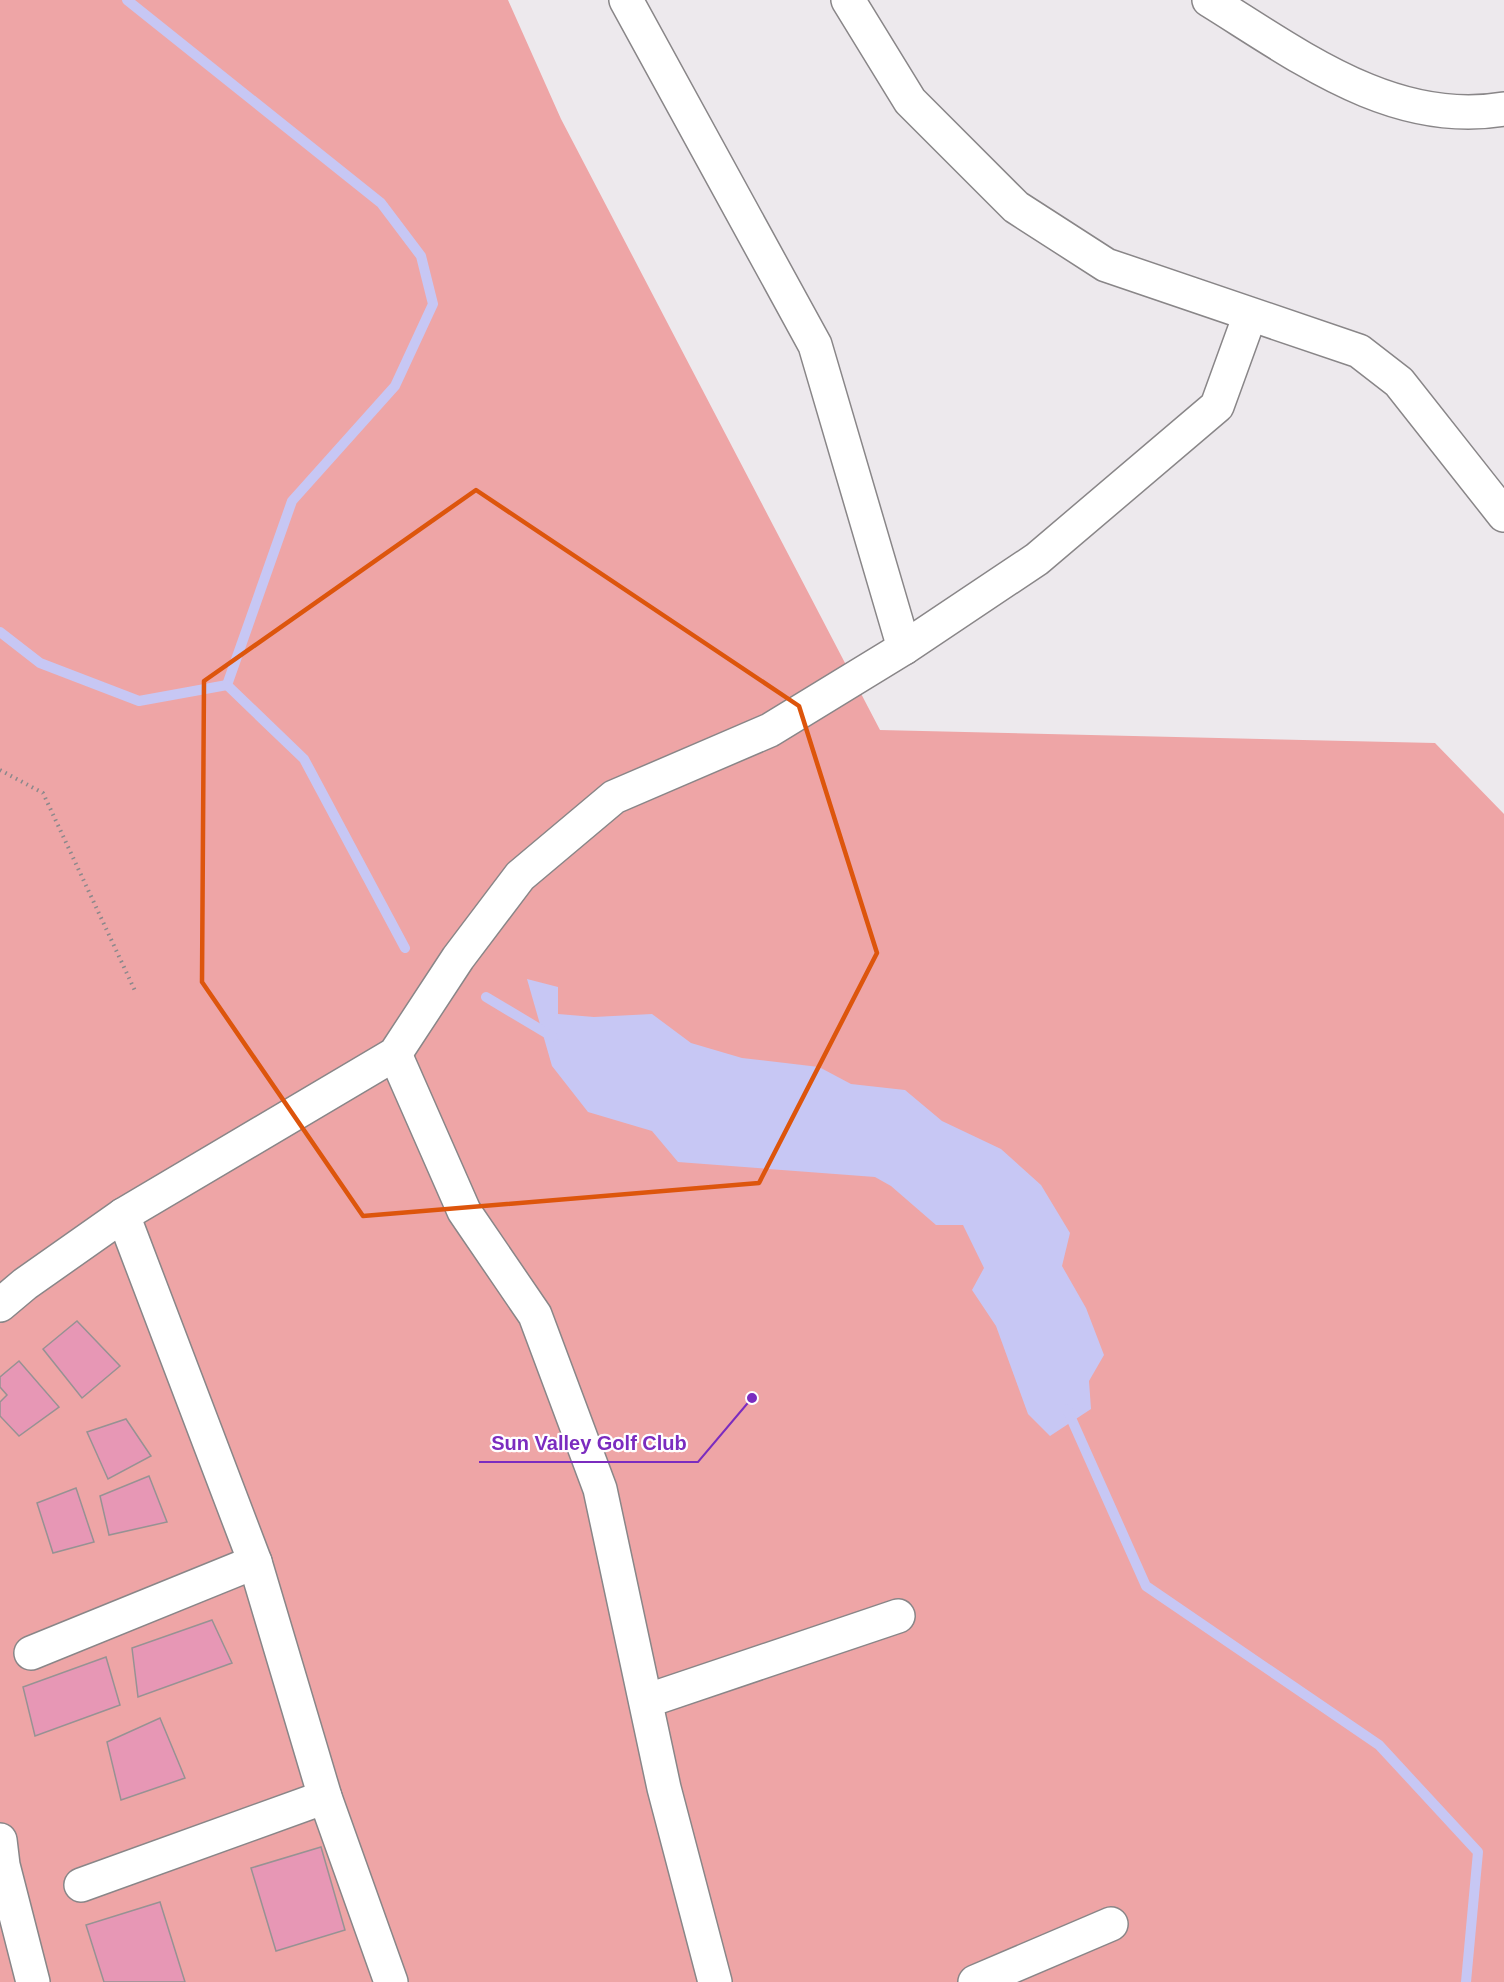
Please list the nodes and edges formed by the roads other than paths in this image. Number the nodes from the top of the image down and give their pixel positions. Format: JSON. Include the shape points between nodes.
{"nodes":[{"id":1,"x":626,"y":0,"type":"edge"},
{"id":2,"x":848,"y":0,"type":"edge"},
{"id":3,"x":1209,"y":0,"type":"edge"},
{"id":4,"x":1504,"y":109,"type":"edge"},
{"id":5,"x":1250,"y":315,"type":"junction"},
{"id":6,"x":1504,"y":515,"type":"edge"},
{"id":7,"x":904,"y":648,"type":"junction"},
{"id":8,"x":394,"y":1054,"type":"junction"},
{"id":9,"x":123,"y":1215,"type":"junction"},
{"id":10,"x":0,"y":1305,"type":"edge"},
{"id":11,"x":255,"y":1562,"type":"junction"},
{"id":12,"x":898,"y":1616,"type":"dead end"},
{"id":13,"x":31,"y":1653,"type":"dead end"},
{"id":14,"x":645,"y":1701,"type":"junction"},
{"id":15,"x":325,"y":1797,"type":"junction"},
{"id":16,"x":0,"y":1840,"type":"edge"},
{"id":17,"x":81,"y":1886,"type":"dead end"},
{"id":18,"x":1111,"y":1923,"type":"dead end"},
{"id":19,"x":33,"y":1982,"type":"edge"},
{"id":20,"x":391,"y":1982,"type":"edge"},
{"id":21,"x":715,"y":1982,"type":"edge"},
{"id":22,"x":975,"y":1982,"type":"edge"}],
"edges":[{"from":1,"to":7,"type":"street","via":[[815,345]]},
{"from":2,"to":5,"type":"street","via":[[909,101],[1016,207],[1106,265]]},
{"from":3,"to":4,"type":"street","via":[[1364,91],[1426,109]]},
{"from":5,"to":6,"type":"street","via":[[1359,351],[1399,382]]},
{"from":5,"to":7,"type":"street","via":[[1217,406],[1037,559]]},
{"from":7,"to":8,"type":"street","via":[[770,730],[614,797],[520,876],[458,958]]},
{"from":8,"to":9,"type":"street"},
{"from":8,"to":14,"type":"street","via":[[464,1211],[535,1315],[600,1489]]},
{"from":9,"to":10,"type":"street"},
{"from":9,"to":11,"type":"street"},
{"from":11,"to":13,"type":"street"},
{"from":11,"to":15,"type":"street"},
{"from":12,"to":14,"type":"street"},
{"from":14,"to":21,"type":"street"},
{"from":15,"to":17,"type":"street"},
{"from":15,"to":20,"type":"street"},
{"from":16,"to":19,"type":"street"},
{"from":18,"to":22,"type":"street"}]}
